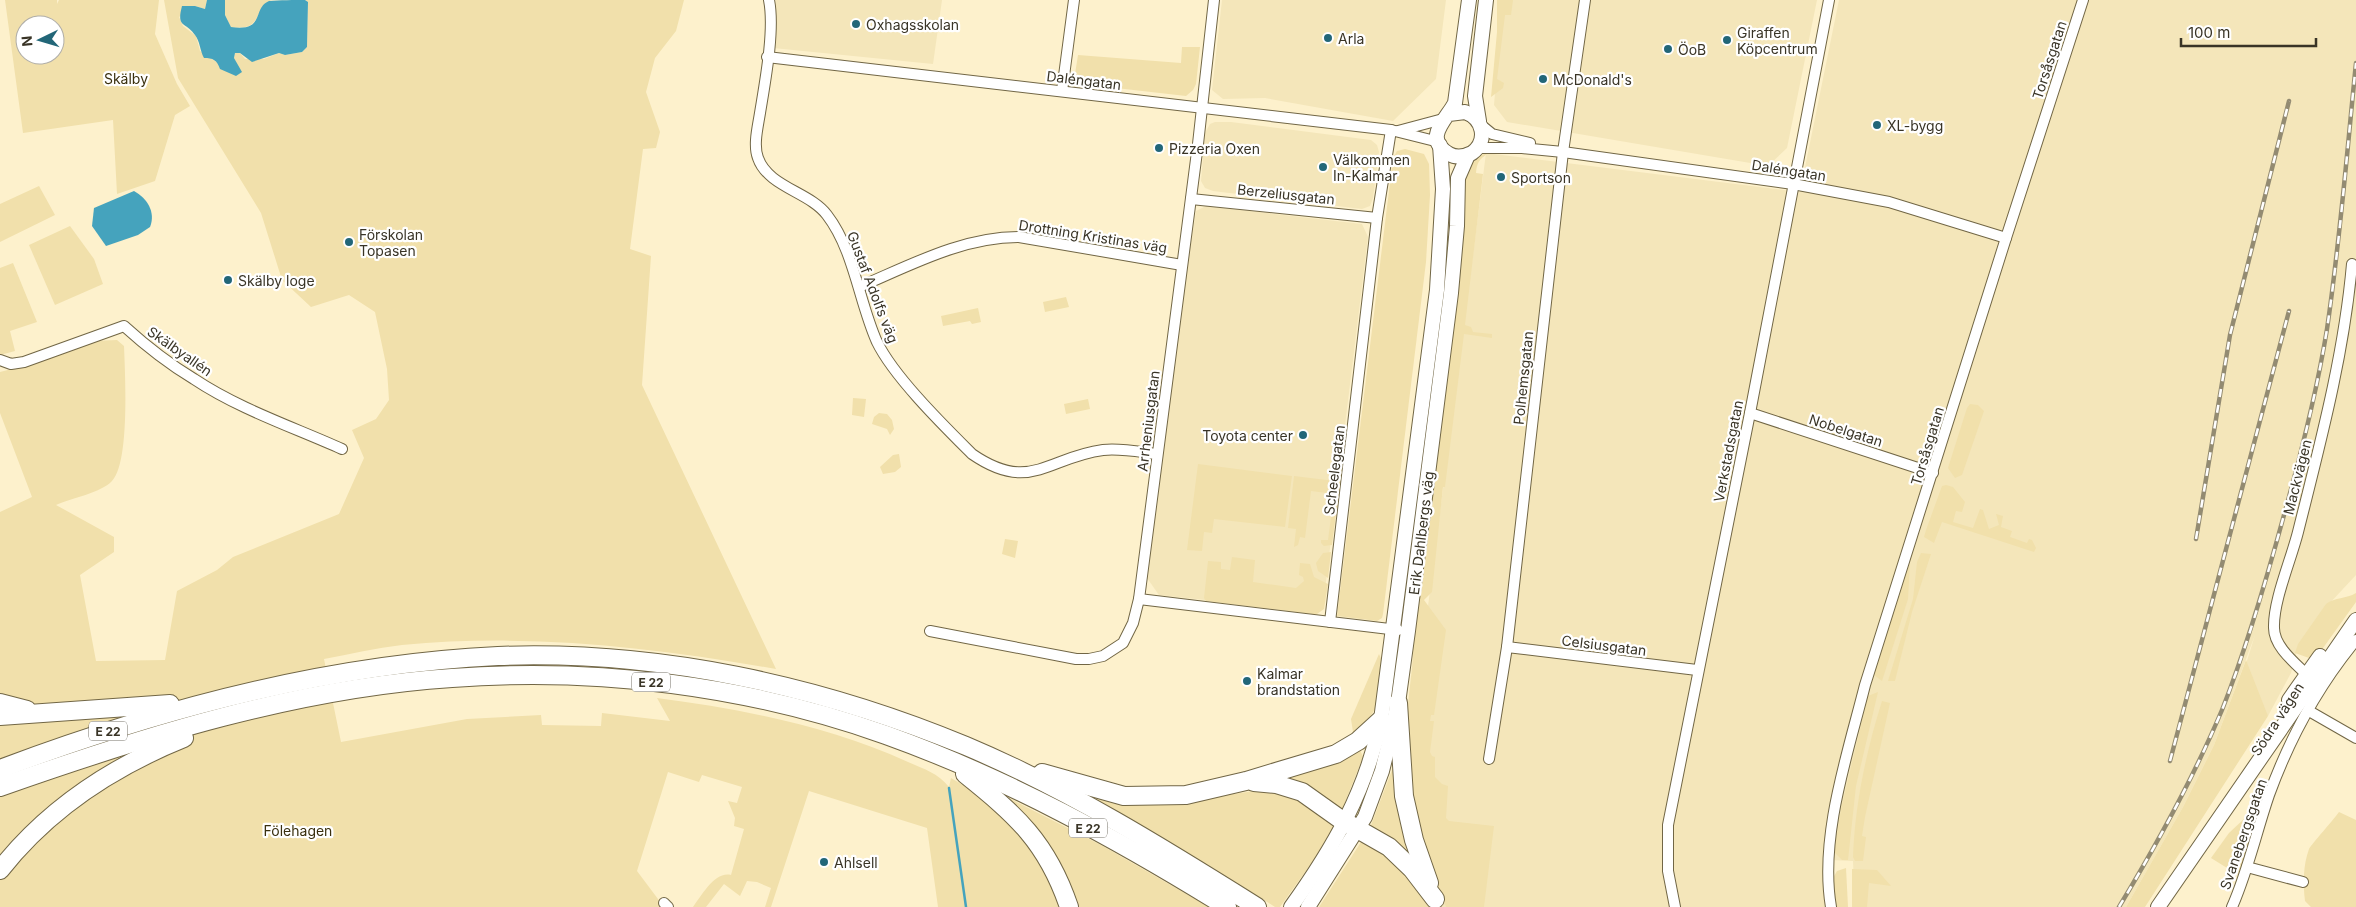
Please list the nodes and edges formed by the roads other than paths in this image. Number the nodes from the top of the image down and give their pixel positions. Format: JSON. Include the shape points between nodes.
{"nodes":[{"id":1,"x":769,"y":0,"type":"edge"},
{"id":2,"x":1074,"y":0,"type":"edge"},
{"id":3,"x":1214,"y":0,"type":"edge"},
{"id":4,"x":1469,"y":0,"type":"edge"},
{"id":5,"x":1486,"y":0,"type":"edge"},
{"id":6,"x":1585,"y":0,"type":"edge"},
{"id":7,"x":1829,"y":0,"type":"edge"},
{"id":8,"x":2084,"y":0,"type":"edge"},
{"id":9,"x":767,"y":57,"type":"junction"},
{"id":10,"x":1062,"y":91,"type":"junction"},
{"id":11,"x":1202,"y":107,"type":"junction"},
{"id":12,"x":1446,"y":116,"type":"junction"},
{"id":13,"x":1480,"y":123,"type":"junction"},
{"id":14,"x":1394,"y":130,"type":"junction"},
{"id":15,"x":1440,"y":144,"type":"junction"},
{"id":16,"x":1473,"y":151,"type":"junction"},
{"id":17,"x":1562,"y":152,"type":"junction"},
{"id":18,"x":1793,"y":184,"type":"junction"},
{"id":19,"x":1191,"y":198,"type":"junction"},
{"id":20,"x":1377,"y":218,"type":"junction"},
{"id":21,"x":2006,"y":238,"type":"junction"},
{"id":22,"x":2352,"y":264,"type":"dead end"},
{"id":23,"x":1182,"y":265,"type":"junction"},
{"id":24,"x":859,"y":287,"type":"junction"},
{"id":25,"x":0,"y":360,"type":"edge"},
{"id":26,"x":1750,"y":413,"type":"junction"},
{"id":27,"x":342,"y":449,"type":"dead end"},
{"id":28,"x":1157,"y":454,"type":"junction"},
{"id":29,"x":1933,"y":473,"type":"junction"},
{"id":30,"x":1139,"y":599,"type":"junction"},
{"id":31,"x":2356,"y":607,"type":"edge"},
{"id":32,"x":2356,"y":620,"type":"edge"},
{"id":33,"x":1330,"y":622,"type":"junction"},
{"id":34,"x":1394,"y":630,"type":"junction"},
{"id":35,"x":930,"y":631,"type":"dead end"},
{"id":36,"x":1408,"y":631,"type":"junction"},
{"id":37,"x":2356,"y":640,"type":"edge"},
{"id":38,"x":1507,"y":647,"type":"junction"},
{"id":39,"x":1697,"y":670,"type":"junction"},
{"id":40,"x":2310,"y":678,"type":"junction"},
{"id":41,"x":218,"y":700,"type":"junction"},
{"id":42,"x":0,"y":703,"type":"edge"},
{"id":43,"x":1398,"y":703,"type":"junction"},
{"id":44,"x":2309,"y":711,"type":"junction"},
{"id":45,"x":243,"y":712,"type":"junction"},
{"id":46,"x":39,"y":714,"type":"junction"},
{"id":47,"x":0,"y":716,"type":"edge"},
{"id":48,"x":1381,"y":720,"type":"junction"},
{"id":49,"x":2356,"y":738,"type":"edge"},
{"id":50,"x":945,"y":758,"type":"junction"},
{"id":51,"x":996,"y":759,"type":"junction"},
{"id":52,"x":1489,"y":759,"type":"dead end"},
{"id":53,"x":0,"y":769,"type":"edge"},
{"id":54,"x":1246,"y":781,"type":"junction"},
{"id":55,"x":0,"y":787,"type":"edge"},
{"id":56,"x":1352,"y":826,"type":"junction"},
{"id":57,"x":2248,"y":867,"type":"junction"},
{"id":58,"x":0,"y":870,"type":"edge"},
{"id":59,"x":2303,"y":882,"type":"dead end"},
{"id":60,"x":1310,"y":897,"type":"edge"},
{"id":61,"x":1436,"y":903,"type":"edge"},
{"id":62,"x":1069,"y":907,"type":"edge"},
{"id":63,"x":1227,"y":907,"type":"edge"},
{"id":64,"x":1257,"y":907,"type":"edge"},
{"id":65,"x":1291,"y":907,"type":"edge"},
{"id":66,"x":1675,"y":907,"type":"edge"},
{"id":67,"x":1830,"y":907,"type":"edge"},
{"id":68,"x":2158,"y":907,"type":"edge"},
{"id":69,"x":2232,"y":907,"type":"edge"}],
"edges":[{"from":1,"to":9,"type":"street","name":"Gustaf Adolfs väg"},
{"from":2,"to":10,"type":"street"},
{"from":3,"to":11,"type":"street","name":"Arrheniusgatan"},
{"from":4,"to":12,"type":"main road","name":"Erik Dahlbergs väg","via":[[1457,94]]},
{"from":5,"to":13,"type":"main road","name":"Erik Dahlbergs väg","via":[[1475,96]]},
{"from":6,"to":17,"type":"street","name":"Polhemsgatan"},
{"from":7,"to":18,"type":"street","name":"Verkstadsgatan"},
{"from":8,"to":21,"type":"street","name":"Torsåsgatan"},
{"from":9,"to":10,"type":"street","name":"Daléngatan"},
{"from":9,"to":24,"type":"street","name":"Gustaf Adolfs väg","via":[[757,158],[778,181],[827,213]]},
{"from":10,"to":11,"type":"street","name":"Daléngatan"},
{"from":11,"to":14,"type":"street","name":"Daléngatan"},
{"from":11,"to":19,"type":"street","name":"Arrheniusgatan"},
{"from":12,"to":13,"type":"main road","via":[[1465,112]]},
{"from":12,"to":14,"type":"street","name":"Daléngatan"},
{"from":12,"to":15,"type":"main road","name":"Erik Dahlbergs väg","via":[[1438,130]]},
{"from":13,"to":16,"type":"main road","name":"Erik Dahlbergs väg","via":[[1482,135]]},
{"from":13,"to":17,"type":"street","name":"Daléngatan","via":[[1496,135]]},
{"from":14,"to":15,"type":"street","name":"Daléngatan"},
{"from":14,"to":20,"type":"street","name":"Scheelegatan"},
{"from":15,"to":16,"type":"main road","via":[[1452,155]]},
{"from":15,"to":34,"type":"main road","name":"Erik Dahlbergs väg","via":[[1443,182],[1441,246]]},
{"from":16,"to":17,"type":"street","name":"Daléngatan","via":[[1522,148]]},
{"from":16,"to":36,"type":"main road","name":"Erik Dahlbergs väg","via":[[1458,178],[1451,292]]},
{"from":17,"to":18,"type":"street","name":"Daléngatan"},
{"from":17,"to":38,"type":"street","name":"Polhemsgatan"},
{"from":18,"to":21,"type":"street","name":"Daléngatan","via":[[1889,202]]},
{"from":18,"to":26,"type":"street","name":"Verkstadsgatan"},
{"from":19,"to":20,"type":"street","name":"Berzeliusgatan"},
{"from":19,"to":23,"type":"street","name":"Arrheniusgatan"},
{"from":20,"to":33,"type":"street","name":"Scheelegatan"},
{"from":21,"to":29,"type":"street","name":"Torsåsgatan"},
{"from":22,"to":40,"type":"street","name":"Mackvägen","via":[[2331,397],[2275,612],[2277,641]]},
{"from":23,"to":24,"type":"street","name":"Drottning Kristinas väg","via":[[1019,236],[994,236],[964,243]]},
{"from":23,"to":28,"type":"street","name":"Arrheniusgatan"},
{"from":24,"to":28,"type":"street","name":"Gustaf Adolfs väg","via":[[877,342],[889,362],[954,436],[983,462],[1019,474],[1104,450]]},
{"from":25,"to":27,"type":"street","name":"Skälbyallén","via":[[11,364],[24,362],[124,326],[195,380]]},
{"from":26,"to":29,"type":"street","name":"Nobelgatan"},
{"from":26,"to":39,"type":"street","name":"Verkstadsgatan"},
{"from":28,"to":30,"type":"street","name":"Arrheniusgatan"},
{"from":29,"to":67,"type":"street","name":"Torsåsgatan","via":[[1884,621],[1846,758],[1827,858]]},
{"from":30,"to":33,"type":"street"},
{"from":30,"to":35,"type":"street","name":"Arrheniusgatan","via":[[1124,643],[1103,656],[1089,659]]},
{"from":31,"to":40,"type":"main road","name":"Södra vägen"},
{"from":32,"to":40,"type":"main road","name":"Södra vägen"},
{"from":33,"to":34,"type":"street"},
{"from":34,"to":36,"type":"street"},
{"from":34,"to":48,"type":"main road","name":"Erik Dahlbergs väg"},
{"from":36,"to":43,"type":"main road","name":"Erik Dahlbergs väg"},
{"from":37,"to":44,"type":"street","name":"Svanebergsgatan"},
{"from":38,"to":39,"type":"street","name":"Celsiusgatan"},
{"from":38,"to":52,"type":"street","name":"Polhemsgatan"},
{"from":39,"to":66,"type":"street","name":"Verkstadsgatan","via":[[1668,825],[1668,871]]},
{"from":40,"to":68,"type":"main road","name":"Södra vägen"},
{"from":41,"to":46,"type":"highway"},
{"from":41,"to":51,"type":"highway","number":"E 22","via":[[272,686],[394,666],[500,656],[601,659],[692,668],[782,686],[883,715]]},
{"from":41,"to":53,"type":"highway","number":"E 22","via":[[73,742]]},
{"from":42,"to":46,"type":"highway"},
{"from":43,"to":56,"type":"main road","name":"Erik Dahlbergs väg","via":[[1371,803]]},
{"from":43,"to":61,"type":"highway","via":[[1404,796],[1414,840]]},
{"from":44,"to":49,"type":"street"},
{"from":44,"to":57,"type":"street","name":"Svanebergsgatan","via":[[2296,729],[2269,796]]},
{"from":45,"to":50,"type":"highway","number":"E 22","via":[[377,687],[452,678],[602,678],[689,687],[778,704],[884,734]]},
{"from":45,"to":55,"type":"highway","number":"E 22","via":[[82,758]]},
{"from":45,"to":58,"type":"highway","via":[[162,746],[101,779],[51,816]]},
{"from":46,"to":47,"type":"highway"},
{"from":48,"to":54,"type":"highway","via":[[1358,742],[1336,754]]},
{"from":48,"to":56,"type":"main road","name":"Erik Dahlbergs väg"},
{"from":50,"to":62,"type":"highway","via":[[999,801],[1031,834],[1052,866]]},
{"from":50,"to":63,"type":"highway","number":"E 22","via":[[1030,797],[1177,876]]},
{"from":51,"to":54,"type":"highway","via":[[1124,796],[1186,795]]},
{"from":51,"to":64,"type":"highway","number":"E 22","via":[[1104,816]]},
{"from":54,"to":56,"type":"highway","via":[[1276,784],[1302,792]]},
{"from":56,"to":60,"type":"main road","name":"Erik Dahlbergs väg"},
{"from":56,"to":61,"type":"highway","via":[[1401,857]]},
{"from":57,"to":59,"type":"street"},
{"from":57,"to":69,"type":"street","name":"Svanebergsgatan"},
{"from":60,"to":65,"type":"main road","name":"Erik Dahlbergs väg"}]}
